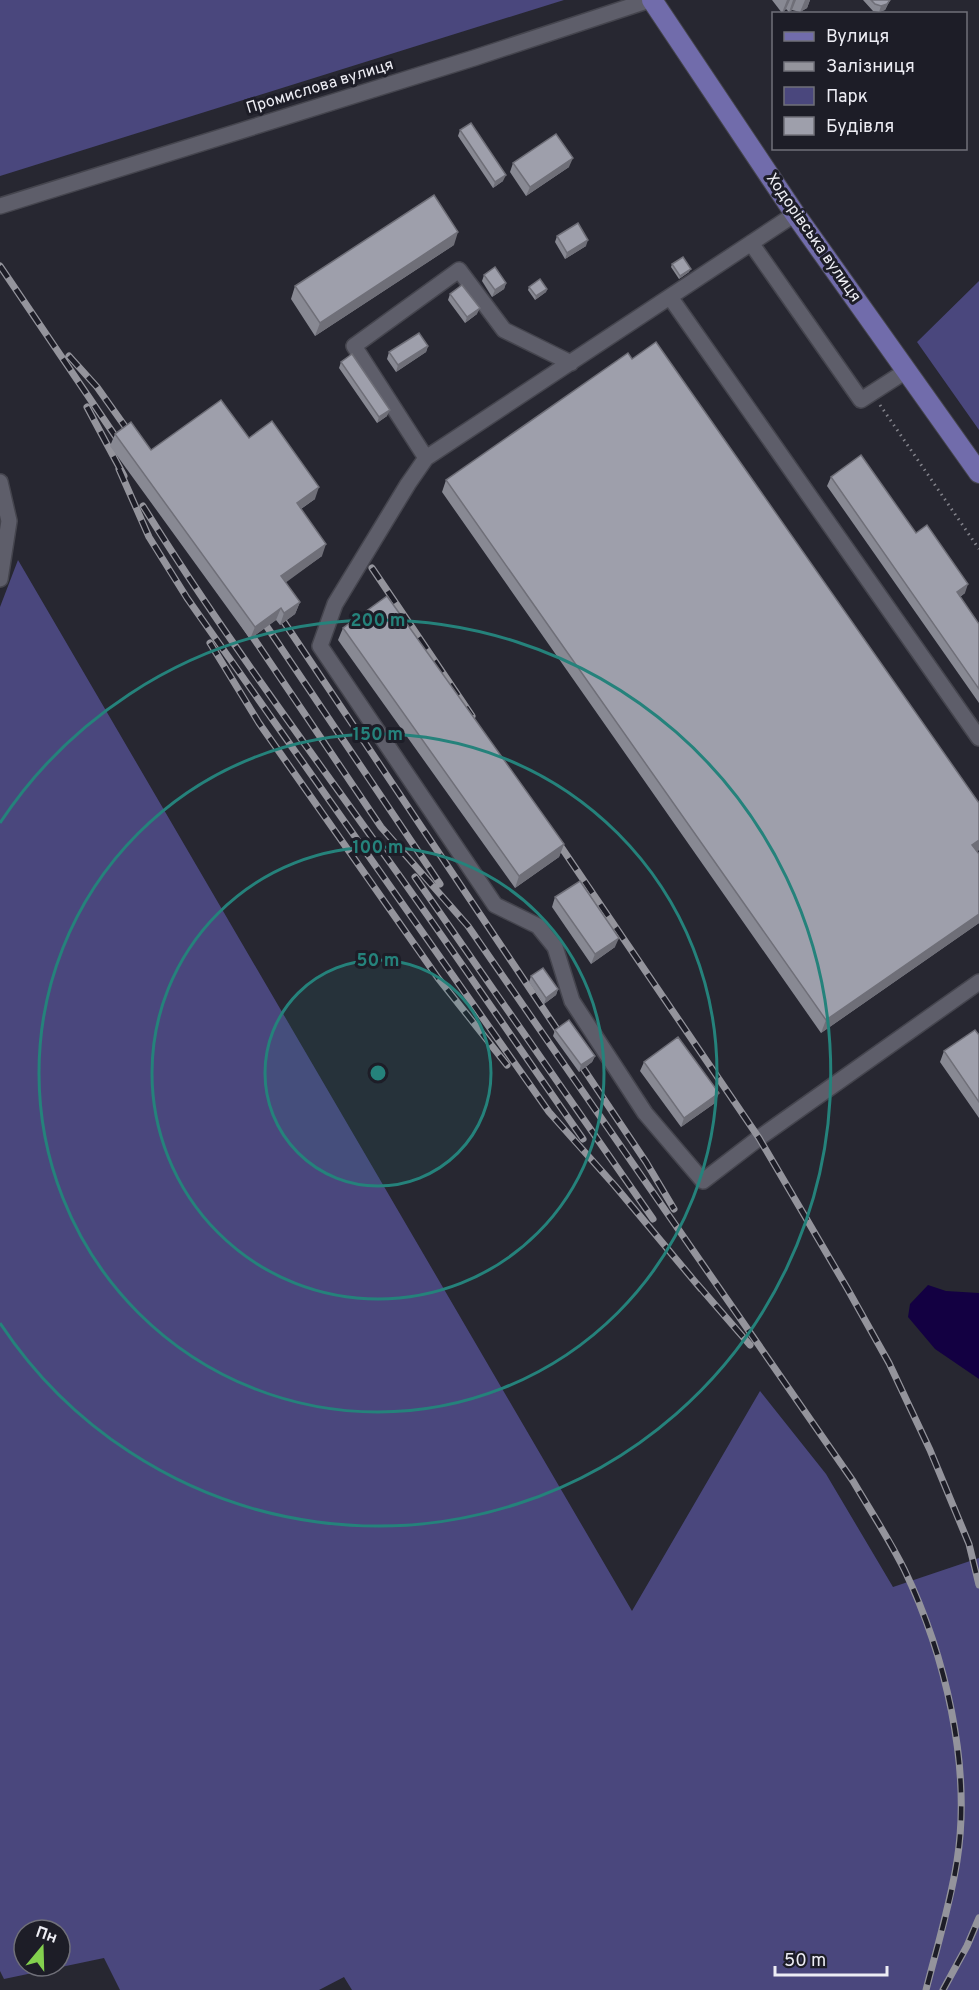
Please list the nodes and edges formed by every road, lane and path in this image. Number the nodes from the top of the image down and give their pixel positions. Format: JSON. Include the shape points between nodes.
{"nodes":[{"id":1,"x":651,"y":0,"type":"edge"},
{"id":2,"x":0,"y":206,"type":"edge"},
{"id":3,"x":795,"y":214,"type":"junction"},
{"id":4,"x":751,"y":243,"type":"junction"},
{"id":5,"x":670,"y":297,"type":"junction"},
{"id":6,"x":571,"y":363,"type":"junction"},
{"id":7,"x":906,"y":371,"type":"junction"},
{"id":8,"x":872,"y":393,"type":"junction"},
{"id":9,"x":426,"y":458,"type":"junction"},
{"id":10,"x":979,"y":473,"type":"edge"},
{"id":11,"x":0,"y":482,"type":"edge"},
{"id":12,"x":979,"y":549,"type":"edge"},
{"id":13,"x":0,"y":579,"type":"edge"},
{"id":14,"x":979,"y":738,"type":"edge"},
{"id":15,"x":979,"y":982,"type":"edge"}],
"edges":[{"from":1,"to":2,"type":"street","name":"Промислова вулиця"},
{"from":1,"to":3,"type":"main road","name":"Ходорівська вулиця"},
{"from":3,"to":4,"type":"street"},
{"from":3,"to":7,"type":"main road","name":"Ходорівська вулиця"},
{"from":4,"to":5,"type":"street"},
{"from":4,"to":8,"type":"street","via":[[861,400]]},
{"from":5,"to":6,"type":"street"},
{"from":5,"to":14,"type":"street"},
{"from":6,"to":9,"type":"street"},
{"from":6,"to":9,"type":"street","via":[[504,330],[459,270],[354,346]]},
{"from":7,"to":8,"type":"street"},
{"from":7,"to":10,"type":"main road","name":"Ходорівська вулиця"},
{"from":8,"to":12,"type":"path"},
{"from":9,"to":15,"type":"street","via":[[335,604],[320,646],[495,905],[538,926],[555,947],[572,1001],[645,1113],[703,1181]]},
{"from":11,"to":13,"type":"street","via":[[9,520]]}]}
